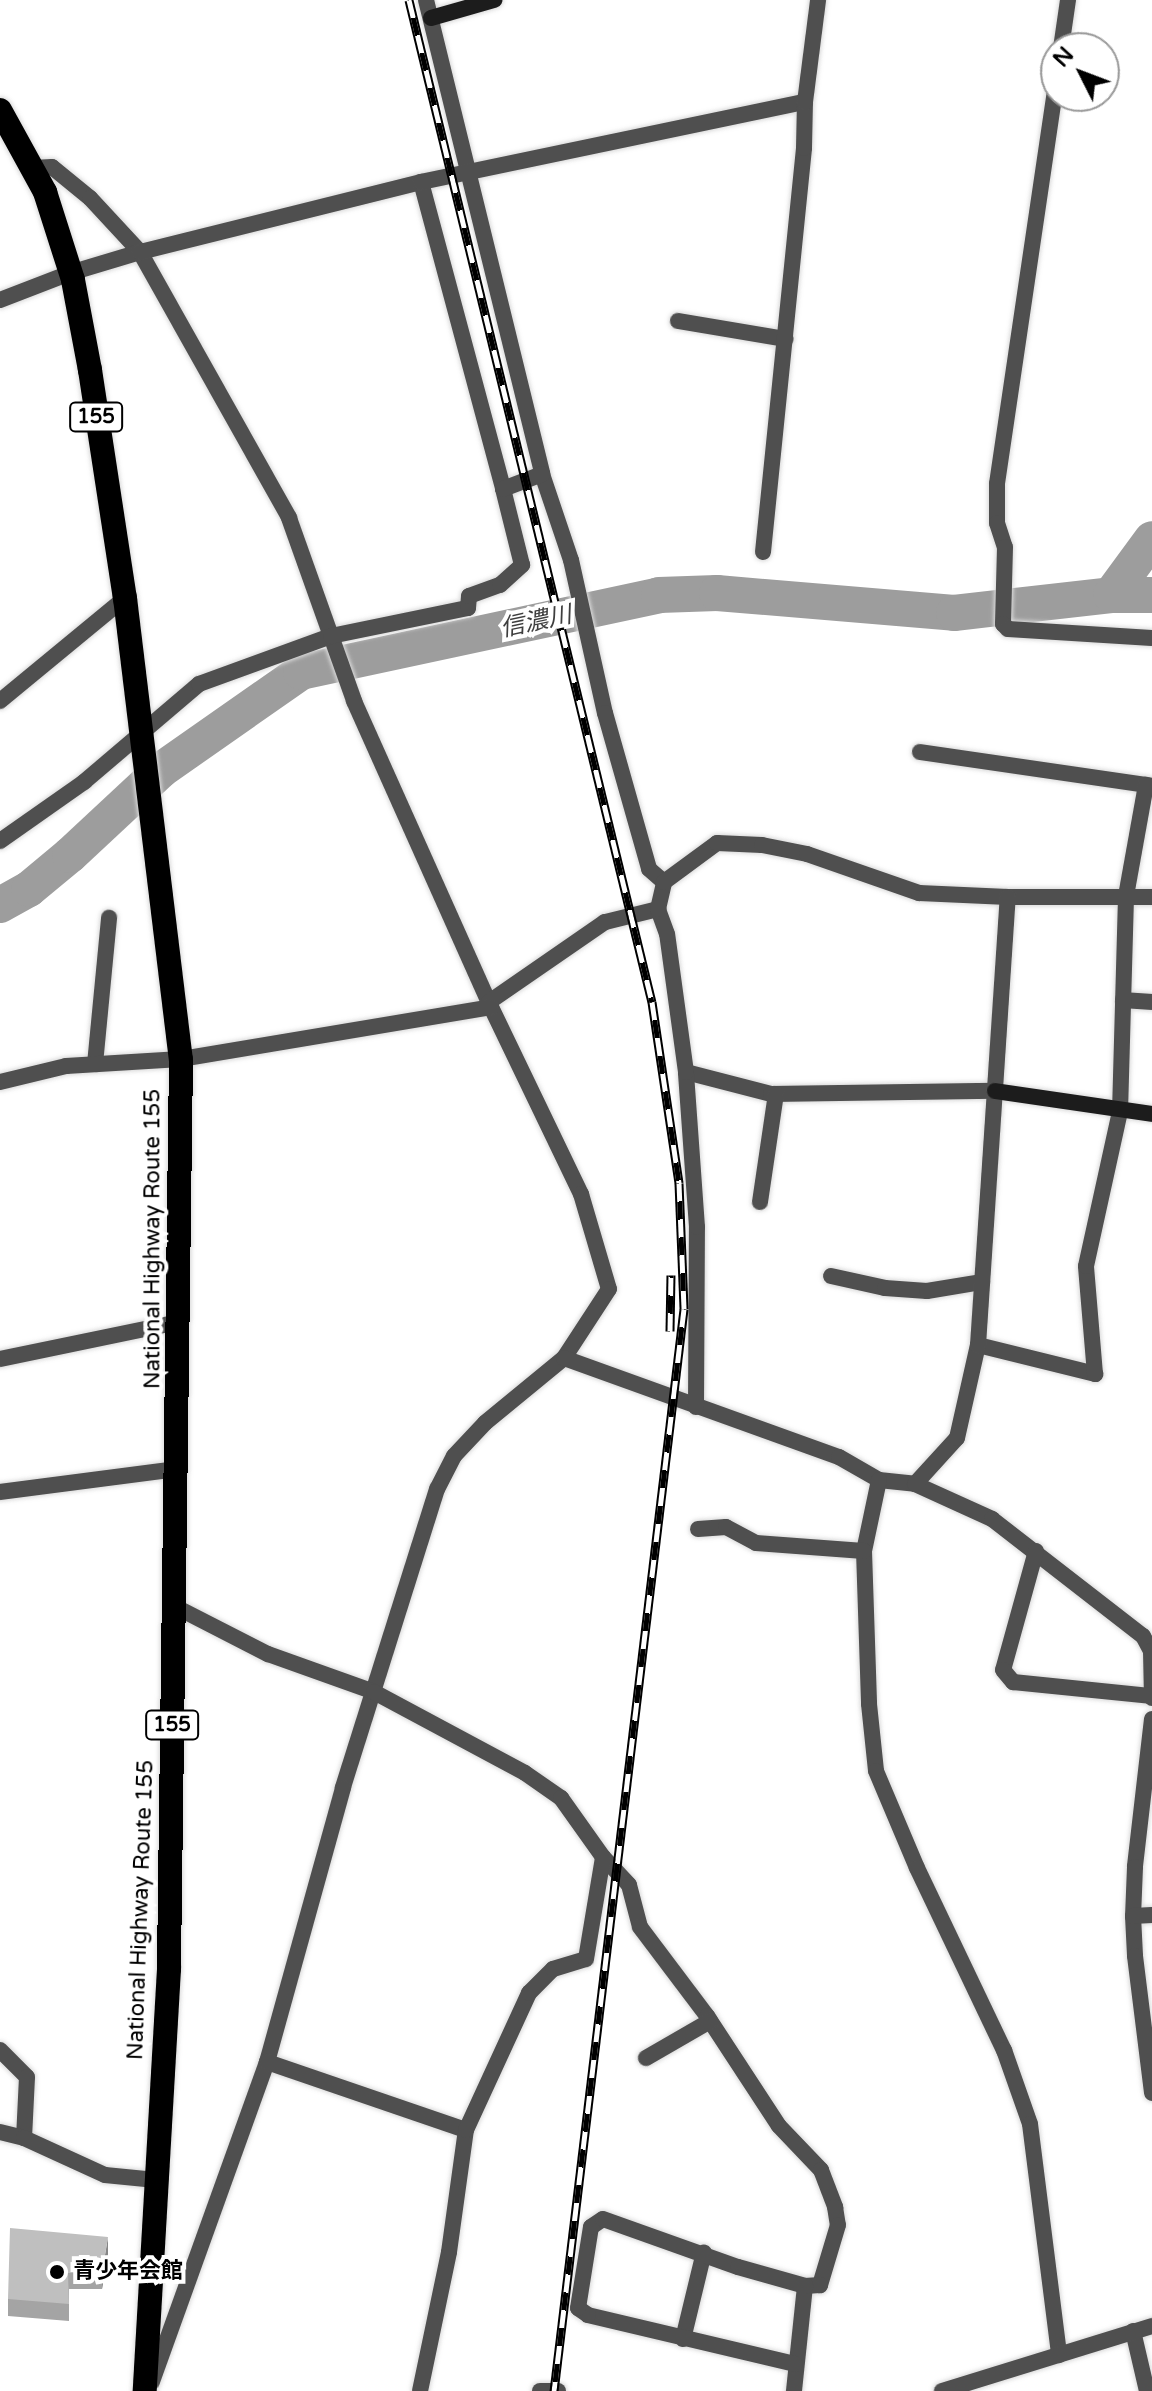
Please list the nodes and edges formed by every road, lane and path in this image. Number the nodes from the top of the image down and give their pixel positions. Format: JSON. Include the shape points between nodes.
{"nodes":[{"id":1,"x":426,"y":0,"type":"edge"},
{"id":2,"x":494,"y":0,"type":"edge"},
{"id":3,"x":818,"y":0,"type":"edge"},
{"id":4,"x":1068,"y":0,"type":"edge"},
{"id":5,"x":431,"y":18,"type":"junction"},
{"id":6,"x":1063,"y":32,"type":"edge"},
{"id":7,"x":805,"y":102,"type":"junction"},
{"id":8,"x":0,"y":110,"type":"edge"},
{"id":9,"x":1052,"y":112,"type":"edge"},
{"id":10,"x":32,"y":168,"type":"junction"},
{"id":11,"x":468,"y":173,"type":"junction"},
{"id":12,"x":421,"y":182,"type":"junction"},
{"id":13,"x":140,"y":252,"type":"junction"},
{"id":14,"x":70,"y":273,"type":"junction"},
{"id":15,"x":0,"y":300,"type":"edge"},
{"id":16,"x":678,"y":321,"type":"dead end"},
{"id":17,"x":786,"y":339,"type":"junction"},
{"id":18,"x":542,"y":474,"type":"junction"},
{"id":19,"x":503,"y":489,"type":"junction"},
{"id":20,"x":763,"y":552,"type":"dead end"},
{"id":21,"x":125,"y":598,"type":"junction"},
{"id":22,"x":1152,"y":638,"type":"edge"},
{"id":23,"x":333,"y":641,"type":"junction"},
{"id":24,"x":0,"y":701,"type":"edge"},
{"id":25,"x":142,"y":735,"type":"junction"},
{"id":26,"x":920,"y":752,"type":"dead end"},
{"id":27,"x":1149,"y":786,"type":"edge"},
{"id":28,"x":0,"y":841,"type":"edge"},
{"id":29,"x":664,"y":882,"type":"junction"},
{"id":30,"x":1126,"y":896,"type":"junction"},
{"id":31,"x":1008,"y":897,"type":"junction"},
{"id":32,"x":1152,"y":897,"type":"edge"},
{"id":33,"x":658,"y":909,"type":"junction"},
{"id":34,"x":109,"y":918,"type":"dead end"},
{"id":35,"x":1123,"y":1000,"type":"junction"},
{"id":36,"x":1152,"y":1002,"type":"edge"},
{"id":37,"x":490,"y":1005,"type":"junction"},
{"id":38,"x":181,"y":1059,"type":"junction"},
{"id":39,"x":95,"y":1064,"type":"junction"},
{"id":40,"x":686,"y":1072,"type":"junction"},
{"id":41,"x":0,"y":1082,"type":"edge"},
{"id":42,"x":995,"y":1091,"type":"junction"},
{"id":43,"x":776,"y":1094,"type":"junction"},
{"id":44,"x":1120,"y":1112,"type":"junction"},
{"id":45,"x":1152,"y":1114,"type":"edge"},
{"id":46,"x":760,"y":1202,"type":"dead end"},
{"id":47,"x":831,"y":1276,"type":"dead end"},
{"id":48,"x":982,"y":1282,"type":"junction"},
{"id":49,"x":179,"y":1322,"type":"junction"},
{"id":50,"x":978,"y":1345,"type":"junction"},
{"id":51,"x":564,"y":1358,"type":"junction"},
{"id":52,"x":0,"y":1359,"type":"edge"},
{"id":53,"x":696,"y":1407,"type":"junction"},
{"id":54,"x":177,"y":1469,"type":"junction"},
{"id":55,"x":879,"y":1480,"type":"junction"},
{"id":56,"x":915,"y":1484,"type":"junction"},
{"id":57,"x":0,"y":1492,"type":"edge"},
{"id":58,"x":698,"y":1529,"type":"dead end"},
{"id":59,"x":864,"y":1551,"type":"junction"},
{"id":60,"x":1036,"y":1551,"type":"junction"},
{"id":61,"x":174,"y":1606,"type":"junction"},
{"id":62,"x":1148,"y":1631,"type":"edge"},
{"id":63,"x":374,"y":1692,"type":"junction"},
{"id":64,"x":1152,"y":1697,"type":"edge"},
{"id":65,"x":1152,"y":1719,"type":"edge"},
{"id":66,"x":603,"y":1857,"type":"junction"},
{"id":67,"x":1152,"y":1915,"type":"edge"},
{"id":68,"x":1133,"y":1916,"type":"junction"},
{"id":69,"x":710,"y":2021,"type":"junction"},
{"id":70,"x":0,"y":2050,"type":"edge"},
{"id":71,"x":646,"y":2058,"type":"dead end"},
{"id":72,"x":267,"y":2062,"type":"junction"},
{"id":73,"x":1152,"y":2093,"type":"edge"},
{"id":74,"x":466,"y":2130,"type":"junction"},
{"id":75,"x":0,"y":2132,"type":"edge"},
{"id":76,"x":24,"y":2138,"type":"junction"},
{"id":77,"x":156,"y":2180,"type":"junction"},
{"id":78,"x":704,"y":2252,"type":"junction"},
{"id":79,"x":805,"y":2286,"type":"junction"},
{"id":80,"x":1152,"y":2326,"type":"edge"},
{"id":81,"x":1133,"y":2331,"type":"junction"},
{"id":82,"x":683,"y":2339,"type":"junction"},
{"id":83,"x":1059,"y":2355,"type":"junction"},
{"id":84,"x":795,"y":2364,"type":"junction"},
{"id":85,"x":147,"y":2391,"type":"edge"},
{"id":86,"x":420,"y":2391,"type":"edge"},
{"id":87,"x":540,"y":2391,"type":"edge"},
{"id":88,"x":558,"y":2391,"type":"edge"},
{"id":89,"x":794,"y":2391,"type":"edge"},
{"id":90,"x":942,"y":2391,"type":"edge"},
{"id":91,"x":1147,"y":2391,"type":"edge"}],
"edges":[{"from":1,"to":5,"type":"street"},
{"from":2,"to":5,"type":"street"},
{"from":3,"to":7,"type":"street"},
{"from":4,"to":6,"type":"street"},
{"from":5,"to":11,"type":"street"},
{"from":7,"to":11,"type":"street"},
{"from":7,"to":17,"type":"street"},
{"from":8,"to":10,"type":"highway","name":"National Highway Route 155","number":"155"},
{"from":9,"to":22,"type":"street","via":[[997,484],[997,523],[1005,547],[1003,624],[1008,629]]},
{"from":10,"to":13,"type":"street","via":[[52,167],[90,198]]},
{"from":10,"to":14,"type":"highway","name":"National Highway Route 155","number":"155","via":[[45,192]]},
{"from":11,"to":12,"type":"street"},
{"from":11,"to":18,"type":"street"},
{"from":12,"to":13,"type":"street"},
{"from":12,"to":19,"type":"street"},
{"from":13,"to":14,"type":"street"},
{"from":13,"to":23,"type":"street","via":[[289,518]]},
{"from":14,"to":15,"type":"street"},
{"from":14,"to":21,"type":"highway","name":"National Highway Route 155","number":"155"},
{"from":16,"to":17,"type":"street"},
{"from":17,"to":20,"type":"street"},
{"from":18,"to":19,"type":"street"},
{"from":18,"to":29,"type":"street","via":[[571,560],[605,713],[649,869]]},
{"from":19,"to":23,"type":"street","via":[[522,565],[500,585],[469,596],[468,608]]},
{"from":21,"to":24,"type":"street"},
{"from":21,"to":25,"type":"highway","name":"National Highway Route 155","number":"155"},
{"from":23,"to":25,"type":"street","via":[[199,684]]},
{"from":23,"to":37,"type":"street","via":[[354,701]]},
{"from":25,"to":28,"type":"street"},
{"from":25,"to":38,"type":"highway","name":"National Highway Route 155","number":"155"},
{"from":26,"to":27,"type":"street"},
{"from":27,"to":30,"type":"street"},
{"from":29,"to":31,"type":"street","via":[[717,843],[807,854],[919,893]]},
{"from":29,"to":33,"type":"street"},
{"from":30,"to":31,"type":"street"},
{"from":30,"to":32,"type":"street"},
{"from":30,"to":35,"type":"street"},
{"from":31,"to":42,"type":"street"},
{"from":33,"to":37,"type":"street","via":[[605,922]]},
{"from":33,"to":40,"type":"street","via":[[667,934]]},
{"from":34,"to":39,"type":"street"},
{"from":35,"to":36,"type":"street"},
{"from":35,"to":44,"type":"street"},
{"from":37,"to":38,"type":"street"},
{"from":37,"to":51,"type":"street","via":[[581,1194],[606,1271],[609,1289]]},
{"from":38,"to":39,"type":"street"},
{"from":38,"to":49,"type":"highway","name":"National Highway Route 155","number":"155"},
{"from":39,"to":41,"type":"street"},
{"from":40,"to":43,"type":"street"},
{"from":40,"to":53,"type":"street","via":[[697,1227]]},
{"from":42,"to":43,"type":"street"},
{"from":42,"to":44,"type":"street"},
{"from":42,"to":48,"type":"street"},
{"from":43,"to":46,"type":"street"},
{"from":44,"to":45,"type":"street"},
{"from":44,"to":50,"type":"street","via":[[1086,1266],[1095,1374]]},
{"from":47,"to":48,"type":"street","via":[[927,1291]]},
{"from":48,"to":50,"type":"street"},
{"from":49,"to":52,"type":"street"},
{"from":49,"to":54,"type":"highway","name":"National Highway Route 155","number":"155"},
{"from":50,"to":56,"type":"street","via":[[957,1438]]},
{"from":51,"to":53,"type":"street"},
{"from":51,"to":63,"type":"street","via":[[485,1423],[454,1456],[421,1533]]},
{"from":53,"to":55,"type":"street","via":[[839,1457]]},
{"from":54,"to":57,"type":"street"},
{"from":54,"to":61,"type":"highway","name":"National Highway Route 155","number":"155"},
{"from":55,"to":56,"type":"street"},
{"from":55,"to":59,"type":"street"},
{"from":56,"to":60,"type":"street","via":[[992,1519]]},
{"from":58,"to":59,"type":"street","via":[[726,1527],[756,1543]]},
{"from":59,"to":83,"type":"street","via":[[876,1771],[1004,2050],[1030,2124]]},
{"from":60,"to":62,"type":"street"},
{"from":60,"to":64,"type":"street","via":[[1003,1670],[1013,1682]]},
{"from":61,"to":63,"type":"street","via":[[268,1654]]},
{"from":61,"to":77,"type":"highway","name":"National Highway Route 155","number":"155","via":[[169,1969]]},
{"from":62,"to":64,"type":"street"},
{"from":63,"to":66,"type":"street","via":[[561,1798]]},
{"from":63,"to":72,"type":"street"},
{"from":65,"to":68,"type":"street"},
{"from":66,"to":69,"type":"street","via":[[629,1885],[640,1927]]},
{"from":66,"to":74,"type":"street","via":[[586,1959],[553,1969],[529,1993]]},
{"from":67,"to":68,"type":"street"},
{"from":68,"to":73,"type":"street"},
{"from":69,"to":71,"type":"street"},
{"from":69,"to":79,"type":"street","via":[[779,2126],[821,2170],[835,2207],[838,2225],[820,2285]]},
{"from":70,"to":76,"type":"street","via":[[27,2077]]},
{"from":72,"to":74,"type":"street"},
{"from":72,"to":85,"type":"street"},
{"from":74,"to":86,"type":"street","via":[[449,2252]]},
{"from":75,"to":76,"type":"street"},
{"from":76,"to":77,"type":"street","via":[[105,2175]]},
{"from":77,"to":85,"type":"highway","name":"National Highway Route 155","number":"155"},
{"from":78,"to":79,"type":"street"},
{"from":78,"to":82,"type":"street"},
{"from":78,"to":82,"type":"street","via":[[603,2219],[591,2227],[578,2308]]},
{"from":79,"to":84,"type":"street"},
{"from":80,"to":81,"type":"street"},
{"from":81,"to":83,"type":"street"},
{"from":81,"to":91,"type":"street"},
{"from":82,"to":84,"type":"street"},
{"from":83,"to":90,"type":"street"},
{"from":84,"to":89,"type":"street"},
{"from":87,"to":88,"type":"street"}]}
